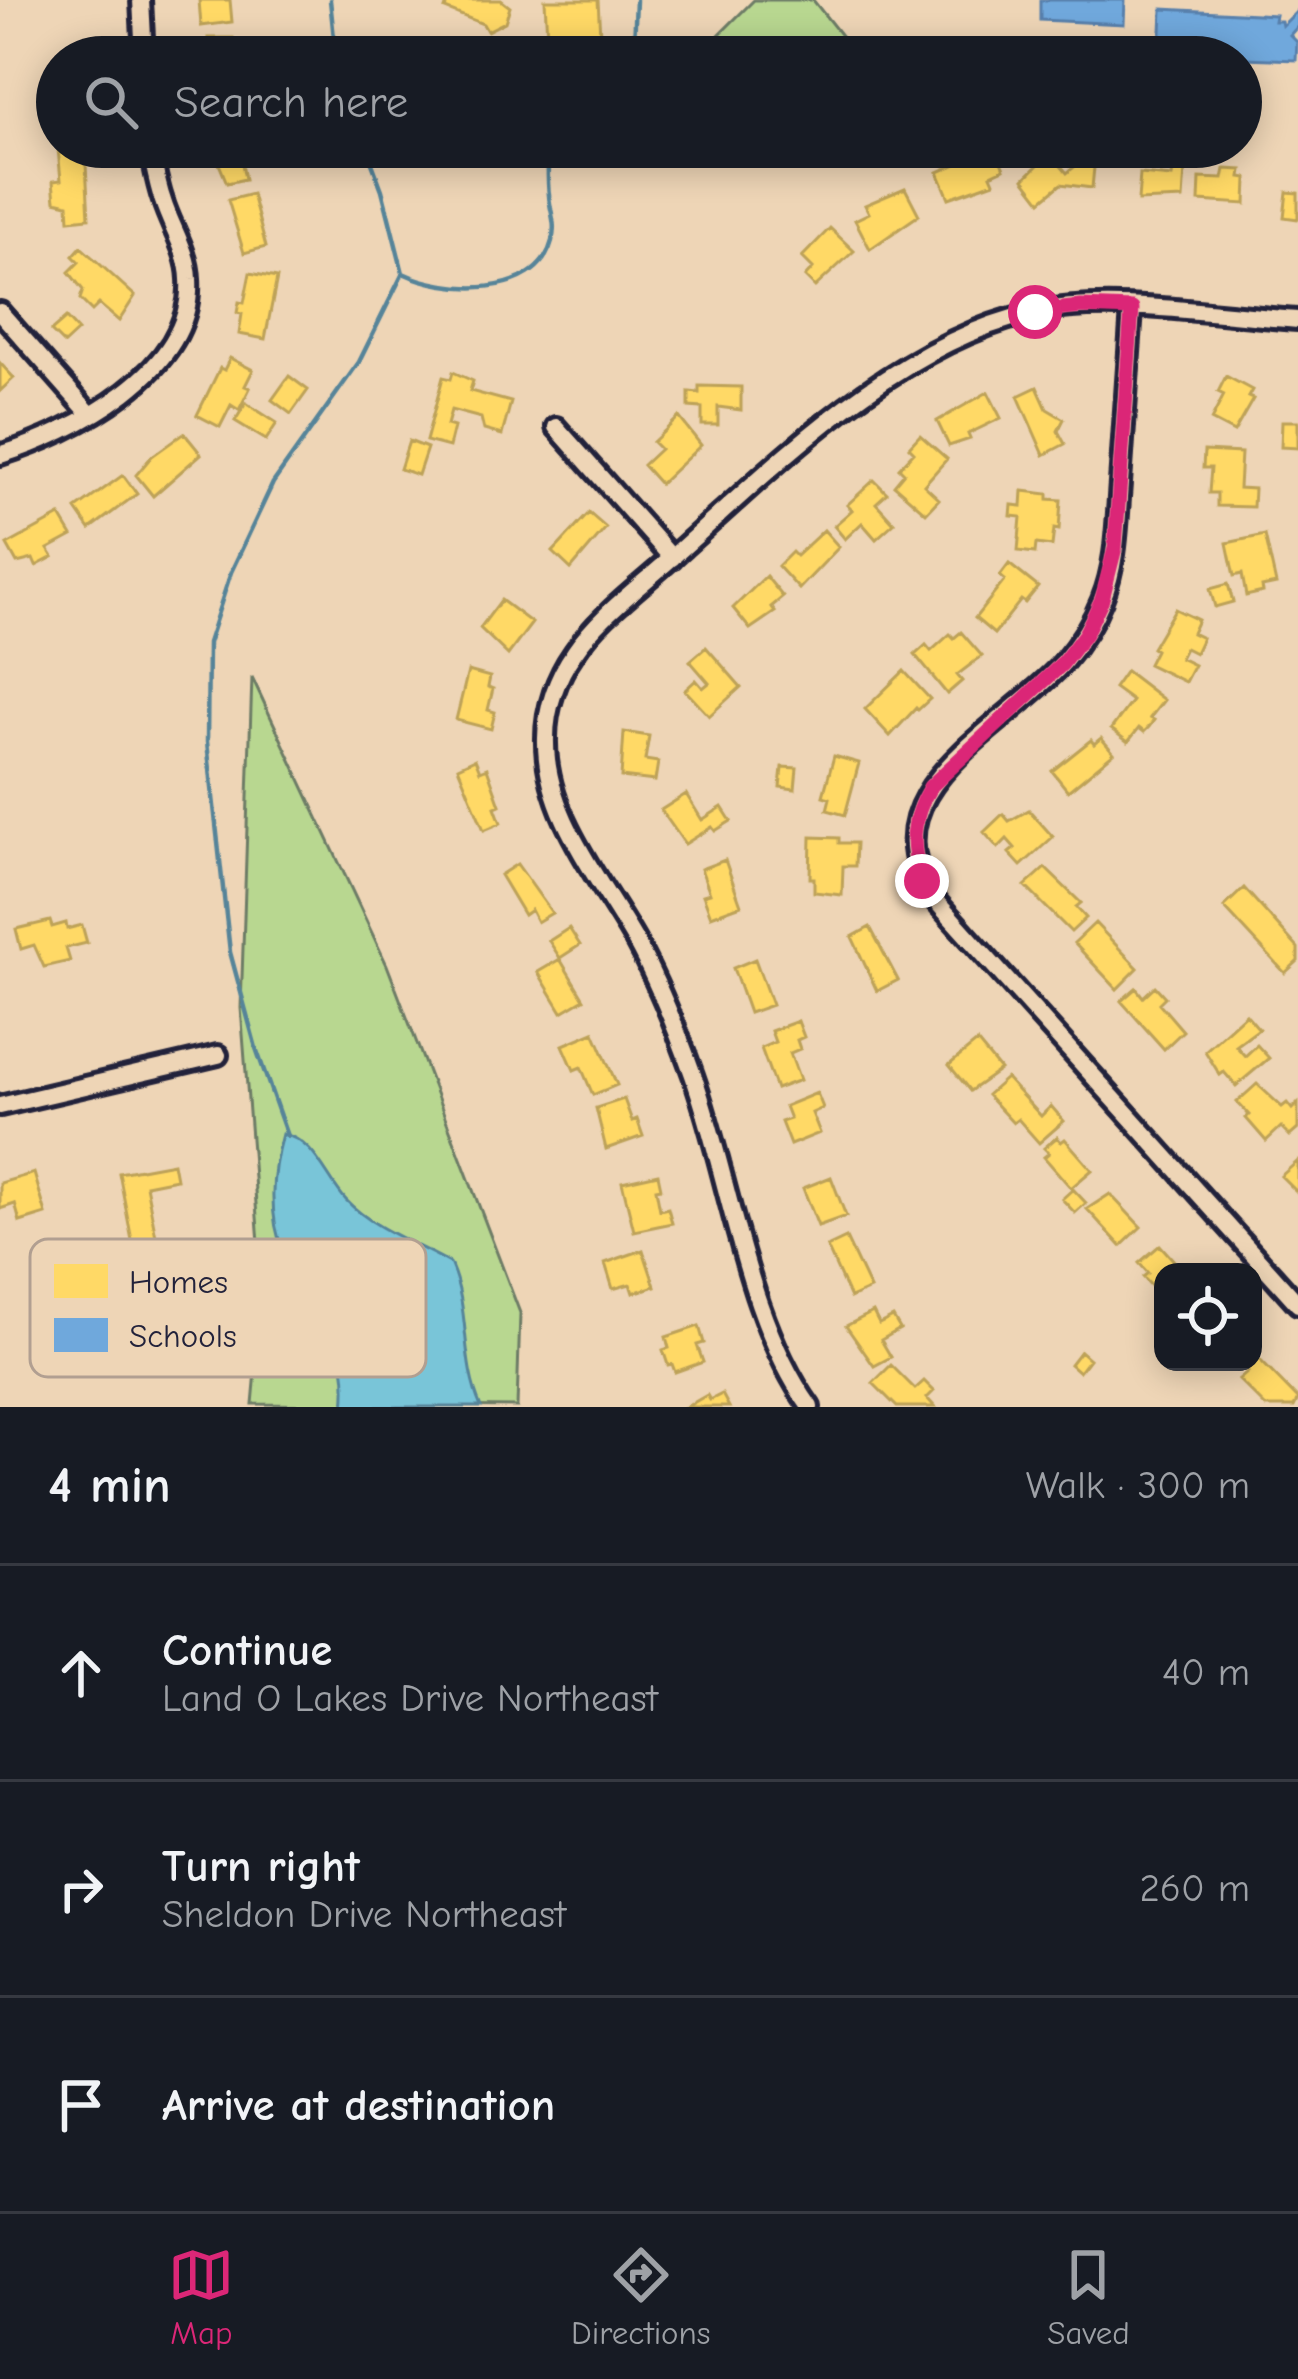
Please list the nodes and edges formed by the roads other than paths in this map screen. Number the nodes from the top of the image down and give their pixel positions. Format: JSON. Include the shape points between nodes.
{"nodes":[{"id":1,"x":142,"y":0,"type":"edge"},
{"id":2,"x":143,"y":36,"type":"edge"},
{"id":3,"x":155,"y":168,"type":"edge"},
{"id":4,"x":1132,"y":309,"type":"junction"},
{"id":5,"x":0,"y":312,"type":"edge"},
{"id":6,"x":1298,"y":320,"type":"edge"},
{"id":7,"x":90,"y":414,"type":"junction"},
{"id":8,"x":556,"y":427,"type":"dead end"},
{"id":9,"x":0,"y":455,"type":"edge"},
{"id":10,"x":672,"y":559,"type":"junction"},
{"id":11,"x":218,"y":1054,"type":"dead end"},
{"id":12,"x":0,"y":1106,"type":"edge"},
{"id":13,"x":1298,"y":1304,"type":"edge"},
{"id":14,"x":810,"y":1407,"type":"edge"}],
"edges":[{"from":1,"to":2,"type":"street"},
{"from":3,"to":7,"type":"street","via":[[188,262],[180,328],[144,378]]},
{"from":4,"to":6,"type":"street"},
{"from":4,"to":10,"type":"street","via":[[1035,312],[934,352],[817,430]]},
{"from":4,"to":13,"type":"street","via":[[1115,548],[1102,599],[1062,664],[930,787],[914,822],[915,859],[934,899]]},
{"from":5,"to":7,"type":"street"},
{"from":7,"to":9,"type":"street"},
{"from":8,"to":10,"type":"street"},
{"from":10,"to":14,"type":"street","via":[[574,652],[551,702],[547,767],[578,846],[674,1024],[763,1312]]},
{"from":11,"to":12,"type":"street"}]}
